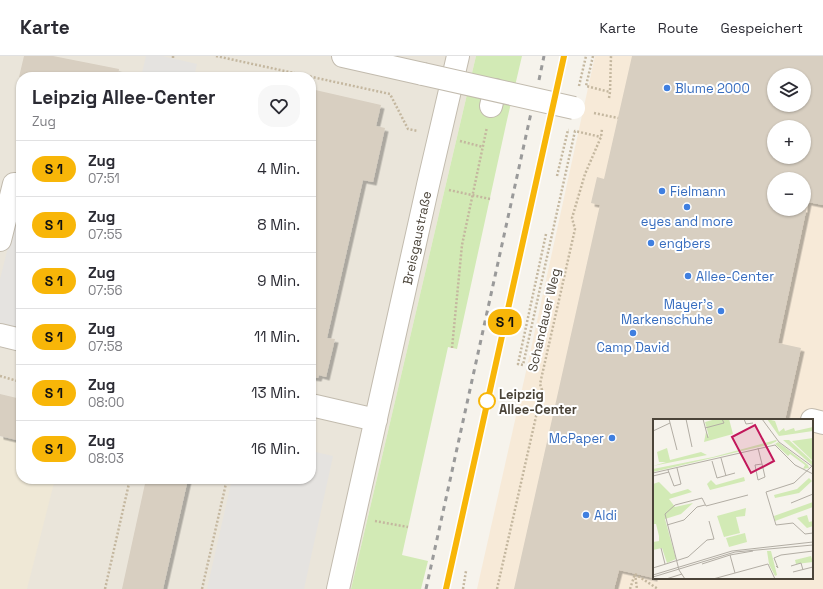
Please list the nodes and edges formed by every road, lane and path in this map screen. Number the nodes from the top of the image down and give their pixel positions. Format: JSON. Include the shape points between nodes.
{"nodes":[{"id":1,"x":216,"y":56,"type":"edge"},
{"id":2,"x":343,"y":56,"type":"edge"},
{"id":3,"x":458,"y":56,"type":"edge"},
{"id":4,"x":586,"y":56,"type":"edge"},
{"id":5,"x":592,"y":56,"type":"edge"},
{"id":6,"x":611,"y":56,"type":"edge"},
{"id":7,"x":378,"y":60,"type":"edge"},
{"id":8,"x":289,"y":72,"type":"edge"},
{"id":9,"x":316,"y":78,"type":"edge"},
{"id":10,"x":610,"y":92,"type":"junction"},
{"id":11,"x":609,"y":98,"type":"dead end"},
{"id":12,"x":583,"y":110,"type":"junction"},
{"id":13,"x":618,"y":118,"type":"dead end"},
{"id":14,"x":602,"y":129,"type":"dead end"},
{"id":15,"x":568,"y":130,"type":"dead end"},
{"id":16,"x":440,"y":136,"type":"junction"},
{"id":17,"x":601,"y":136,"type":"junction"},
{"id":18,"x":484,"y":141,"type":"dead end"},
{"id":19,"x":557,"y":176,"type":"dead end"},
{"id":20,"x":12,"y":183,"type":"edge"},
{"id":21,"x":472,"y":195,"type":"junction"},
{"id":22,"x":490,"y":199,"type":"dead end"},
{"id":23,"x":546,"y":234,"type":"dead end"},
{"id":24,"x":0,"y":240,"type":"edge"},
{"id":25,"x":0,"y":335,"type":"edge"},
{"id":26,"x":16,"y":339,"type":"edge"},
{"id":27,"x":452,"y":348,"type":"dead end"},
{"id":28,"x":0,"y":376,"type":"edge"},
{"id":29,"x":16,"y":381,"type":"edge"},
{"id":30,"x":316,"y":406,"type":"edge"},
{"id":31,"x":376,"y":420,"type":"junction"},
{"id":32,"x":129,"y":484,"type":"edge"},
{"id":33,"x":226,"y":484,"type":"edge"},
{"id":34,"x":355,"y":517,"type":"junction"},
{"id":35,"x":408,"y":527,"type":"dead end"},
{"id":36,"x":466,"y":571,"type":"dead end"},
{"id":37,"x":635,"y":574,"type":"junction"},
{"id":38,"x":105,"y":589,"type":"edge"},
{"id":39,"x":202,"y":589,"type":"edge"},
{"id":40,"x":338,"y":589,"type":"edge"},
{"id":41,"x":463,"y":589,"type":"edge"},
{"id":42,"x":497,"y":589,"type":"edge"},
{"id":43,"x":630,"y":589,"type":"edge"},
{"id":44,"x":637,"y":589,"type":"edge"},
{"id":45,"x":658,"y":589,"type":"edge"}],
"edges":[{"from":1,"to":8,"type":"path"},
{"from":2,"to":7,"type":"street"},
{"from":3,"to":16,"type":"street","name":"Breisgaustraße"},
{"from":4,"to":12,"type":"path"},
{"from":5,"to":10,"type":"path","via":[[586,86]]},
{"from":6,"to":10,"type":"path"},
{"from":7,"to":12,"type":"street","bridge":true,"via":[[493,98]]},
{"from":9,"to":16,"type":"path","via":[[390,94],[408,129]]},
{"from":10,"to":11,"type":"path"},
{"from":12,"to":13,"type":"path"},
{"from":14,"to":17,"type":"path","name":"Schandauer Weg"},
{"from":15,"to":19,"type":"path"},
{"from":16,"to":31,"type":"street","name":"Breisgaustraße"},
{"from":17,"to":23,"type":"path","via":[[575,131],[523,366],[518,364]]},
{"from":17,"to":42,"type":"path","name":"Schandauer Weg","via":[[585,174],[572,218],[575,229]]},
{"from":18,"to":21,"type":"path"},
{"from":20,"to":24,"type":"street"},
{"from":21,"to":22,"type":"path"},
{"from":21,"to":27,"type":"path","via":[[462,245]]},
{"from":25,"to":26,"type":"street"},
{"from":28,"to":29,"type":"path"},
{"from":30,"to":31,"type":"street"},
{"from":31,"to":34,"type":"street","name":"Breisgaustraße"},
{"from":32,"to":38,"type":"path"},
{"from":33,"to":39,"type":"path"},
{"from":34,"to":35,"type":"path"},
{"from":34,"to":40,"type":"street","name":"Breisgaustraße"},
{"from":36,"to":41,"type":"path"},
{"from":37,"to":43,"type":"path"},
{"from":37,"to":44,"type":"path"},
{"from":37,"to":45,"type":"path"}]}
